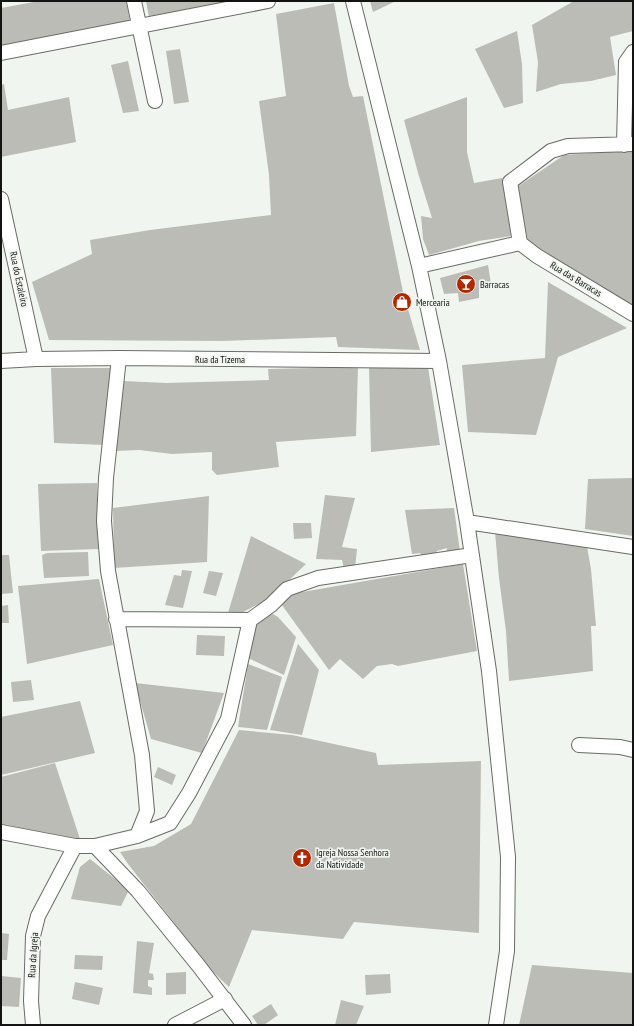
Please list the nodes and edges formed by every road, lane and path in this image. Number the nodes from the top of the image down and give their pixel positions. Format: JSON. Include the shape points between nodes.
{"nodes":[{"id":1,"x":134,"y":1,"type":"edge"},
{"id":2,"x":268,"y":1,"type":"edge"},
{"id":3,"x":353,"y":1,"type":"edge"},
{"id":4,"x":139,"y":26,"type":"junction"},
{"id":5,"x":633,"y":52,"type":"edge"},
{"id":6,"x":1,"y":53,"type":"edge"},
{"id":7,"x":155,"y":101,"type":"dead end"},
{"id":8,"x":628,"y":145,"type":"edge"},
{"id":9,"x":1,"y":198,"type":"edge"},
{"id":10,"x":520,"y":243,"type":"junction"},
{"id":11,"x":419,"y":266,"type":"junction"},
{"id":12,"x":633,"y":314,"type":"edge"},
{"id":13,"x":119,"y":358,"type":"junction"},
{"id":14,"x":36,"y":359,"type":"junction"},
{"id":15,"x":1,"y":361,"type":"edge"},
{"id":16,"x":439,"y":361,"type":"junction"},
{"id":17,"x":467,"y":522,"type":"junction"},
{"id":18,"x":633,"y":547,"type":"edge"},
{"id":19,"x":472,"y":555,"type":"junction"},
{"id":20,"x":116,"y":619,"type":"junction"},
{"id":21,"x":250,"y":620,"type":"junction"},
{"id":22,"x":579,"y":745,"type":"dead end"},
{"id":23,"x":633,"y":750,"type":"edge"},
{"id":24,"x":1,"y":832,"type":"edge"},
{"id":25,"x":137,"y":836,"type":"junction"},
{"id":26,"x":76,"y":846,"type":"junction"},
{"id":27,"x":95,"y":846,"type":"junction"},
{"id":28,"x":225,"y":999,"type":"junction"},
{"id":29,"x":33,"y":1025,"type":"edge"},
{"id":30,"x":175,"y":1025,"type":"edge"},
{"id":31,"x":244,"y":1025,"type":"edge"},
{"id":32,"x":496,"y":1025,"type":"edge"}],
"edges":[{"from":1,"to":4,"type":"street"},
{"from":2,"to":4,"type":"street"},
{"from":3,"to":11,"type":"street"},
{"from":4,"to":6,"type":"street"},
{"from":4,"to":7,"type":"street"},
{"from":5,"to":8,"type":"street","via":[[626,62]]},
{"from":8,"to":10,"type":"street","via":[[568,146],[551,151],[510,182]]},
{"from":9,"to":14,"type":"street","name":"Rua do Estaleiro"},
{"from":10,"to":11,"type":"street"},
{"from":10,"to":12,"type":"street","name":"Rua das Barracas","via":[[536,256]]},
{"from":11,"to":16,"type":"street"},
{"from":13,"to":14,"type":"street","name":"Rua da Tizema"},
{"from":13,"to":16,"type":"street","name":"Rua da Tizema"},
{"from":13,"to":20,"type":"street","via":[[104,521],[108,571]]},
{"from":14,"to":15,"type":"street","name":"Rua da Tizema"},
{"from":16,"to":17,"type":"street"},
{"from":17,"to":18,"type":"street"},
{"from":17,"to":19,"type":"street"},
{"from":19,"to":21,"type":"street","via":[[318,578],[288,589]]},
{"from":19,"to":32,"type":"street","via":[[489,671],[508,857],[507,951]]},
{"from":20,"to":21,"type":"street"},
{"from":20,"to":25,"type":"street","via":[[142,755],[147,811]]},
{"from":21,"to":25,"type":"street","via":[[228,718],[189,793],[170,822]]},
{"from":22,"to":23,"type":"street"},
{"from":24,"to":26,"type":"street"},
{"from":25,"to":27,"type":"street"},
{"from":26,"to":27,"type":"street"},
{"from":26,"to":29,"type":"street","name":"Rua da Igreja","via":[[41,910],[33,936]]},
{"from":27,"to":28,"type":"street","via":[[138,892]]},
{"from":28,"to":30,"type":"street"},
{"from":28,"to":31,"type":"street"}]}
